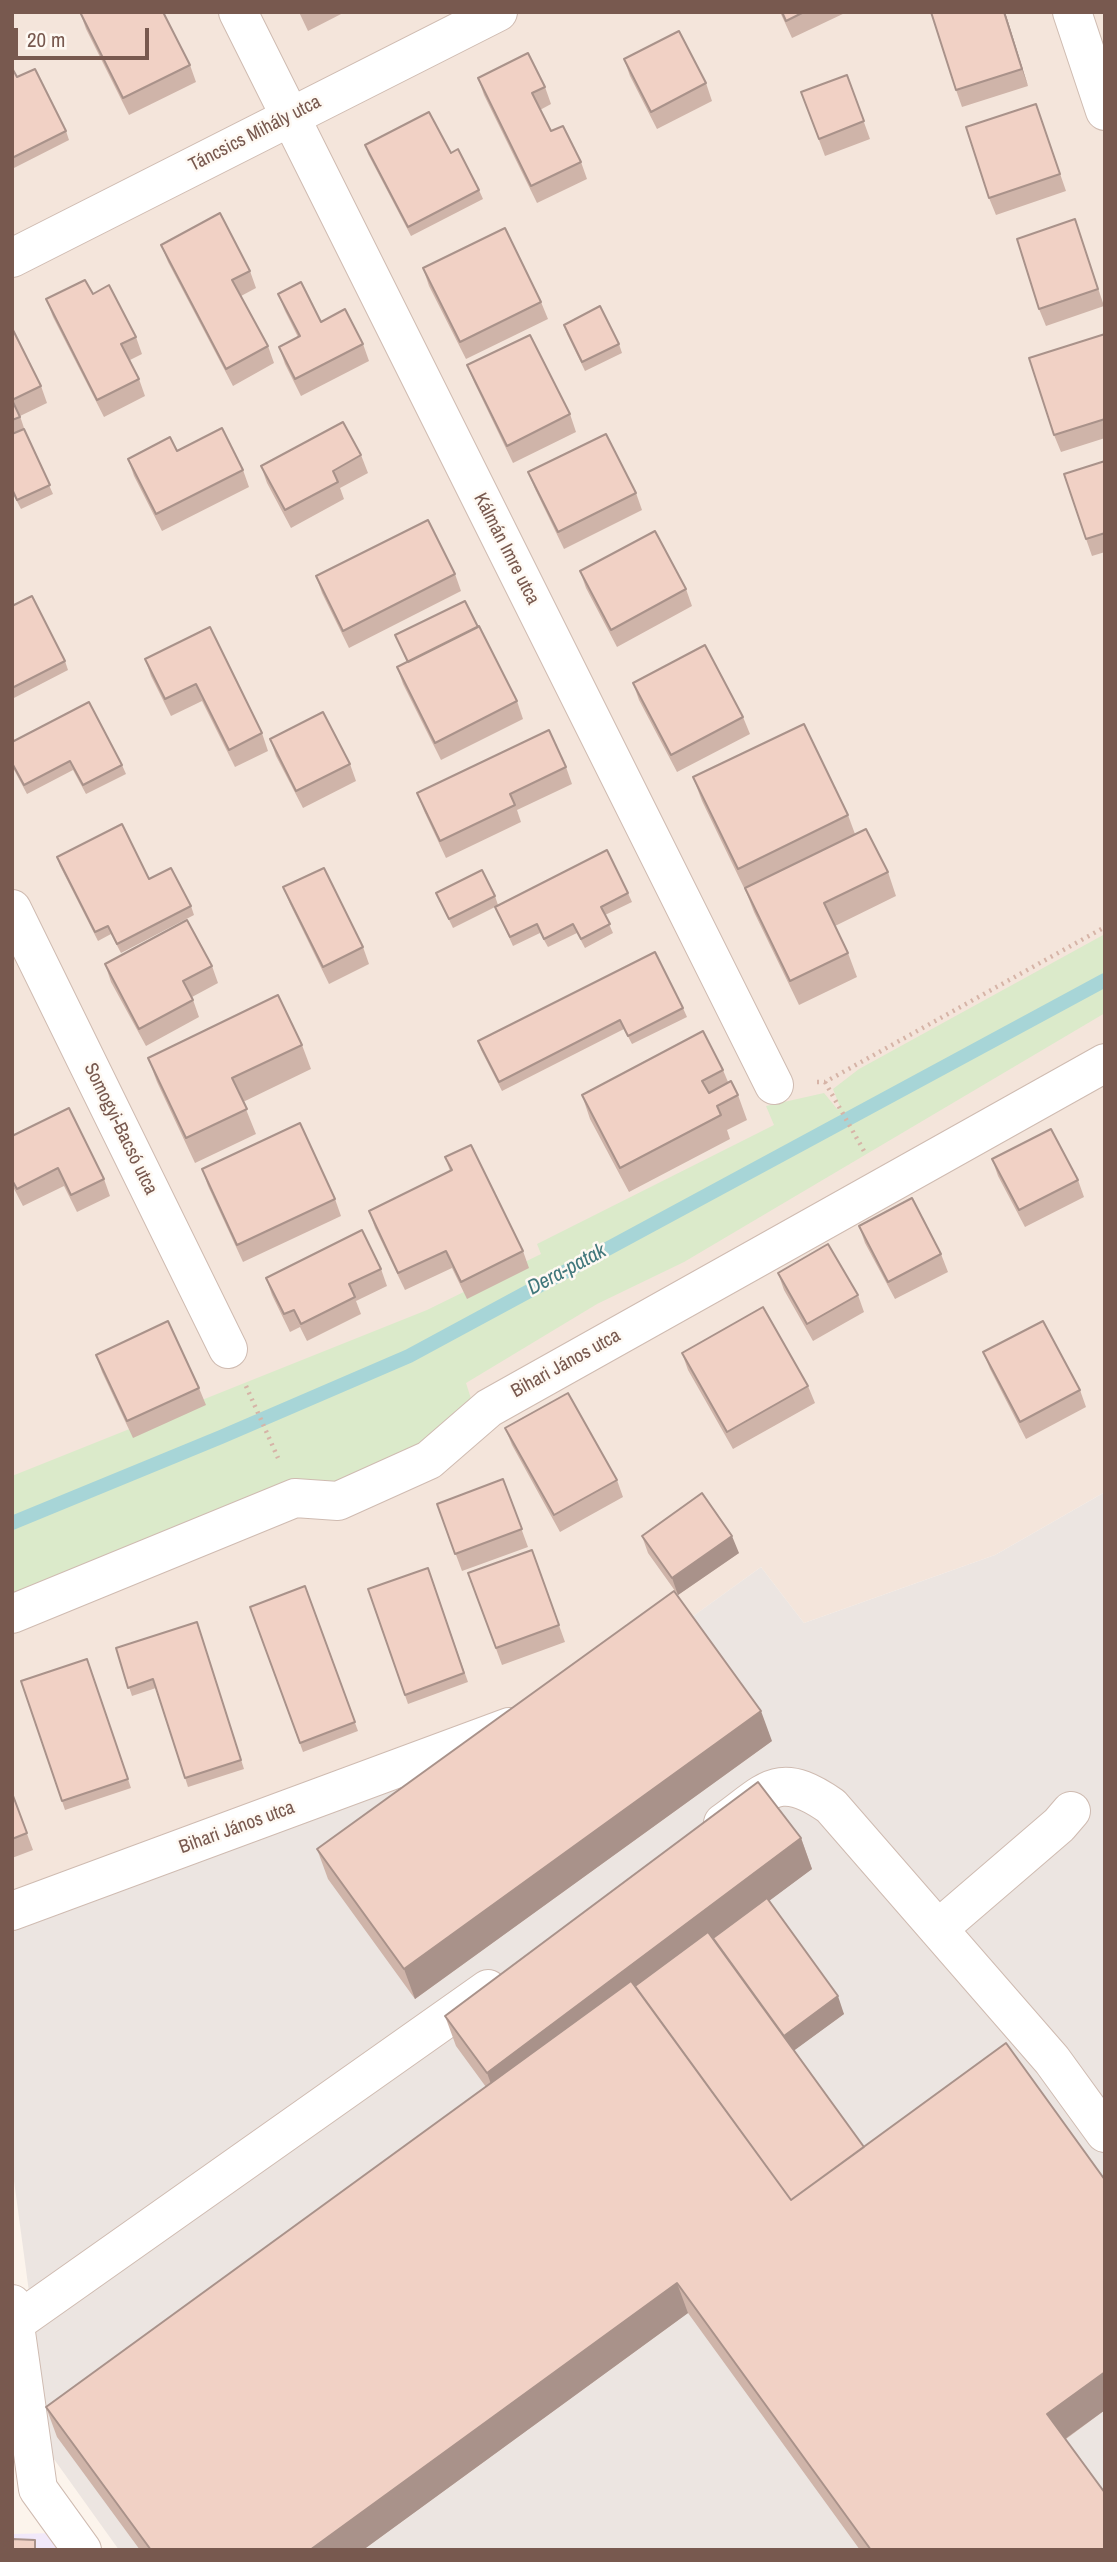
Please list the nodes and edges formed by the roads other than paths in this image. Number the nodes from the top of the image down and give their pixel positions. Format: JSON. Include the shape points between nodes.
{"nodes":[{"id":1,"x":239,"y":12,"type":"edge"},
{"id":2,"x":498,"y":12,"type":"edge"},
{"id":3,"x":1072,"y":12,"type":"edge"},
{"id":4,"x":1105,"y":111,"type":"edge"},
{"id":5,"x":290,"y":116,"type":"junction"},
{"id":6,"x":12,"y":258,"type":"edge"},
{"id":7,"x":12,"y":909,"type":"edge"},
{"id":8,"x":1105,"y":1063,"type":"edge"},
{"id":9,"x":774,"y":1085,"type":"dead end"},
{"id":10,"x":228,"y":1349,"type":"dead end"},
{"id":11,"x":12,"y":1614,"type":"edge"},
{"id":12,"x":541,"y":1715,"type":"edge"},
{"id":13,"x":1071,"y":1811,"type":"dead end"},
{"id":14,"x":690,"y":1847,"type":"edge"},
{"id":15,"x":12,"y":1911,"type":"edge"},
{"id":16,"x":938,"y":1929,"type":"junction"},
{"id":17,"x":520,"y":1966,"type":"edge"},
{"id":18,"x":1105,"y":2133,"type":"edge"},
{"id":19,"x":13,"y":2314,"type":"edge"},
{"id":20,"x":25,"y":2492,"type":"edge"},
{"id":21,"x":82,"y":2550,"type":"edge"}],
"edges":[{"from":1,"to":5,"type":"street","name":"Kálmán Imre utca"},
{"from":2,"to":5,"type":"street","name":"Táncsics Mihály utca"},
{"from":3,"to":4,"type":"street"},
{"from":5,"to":6,"type":"street","name":"Táncsics Mihály utca"},
{"from":5,"to":9,"type":"street","name":"Kálmán Imre utca"},
{"from":7,"to":10,"type":"street","name":"Somogyi-Bacsó utca"},
{"from":8,"to":11,"type":"street","name":"Bihari János utca","via":[[489,1408],[429,1460],[338,1501],[295,1498]]},
{"from":12,"to":15,"type":"street","name":"Bihari János utca"},
{"from":13,"to":16,"type":"street"},
{"from":14,"to":16,"type":"street","via":[[768,1791],[788,1784],[831,1806]]},
{"from":16,"to":18,"type":"street","via":[[1052,2060]]},
{"from":17,"to":19,"type":"street"},
{"from":19,"to":20,"type":"street"},
{"from":20,"to":21,"type":"street"}]}
